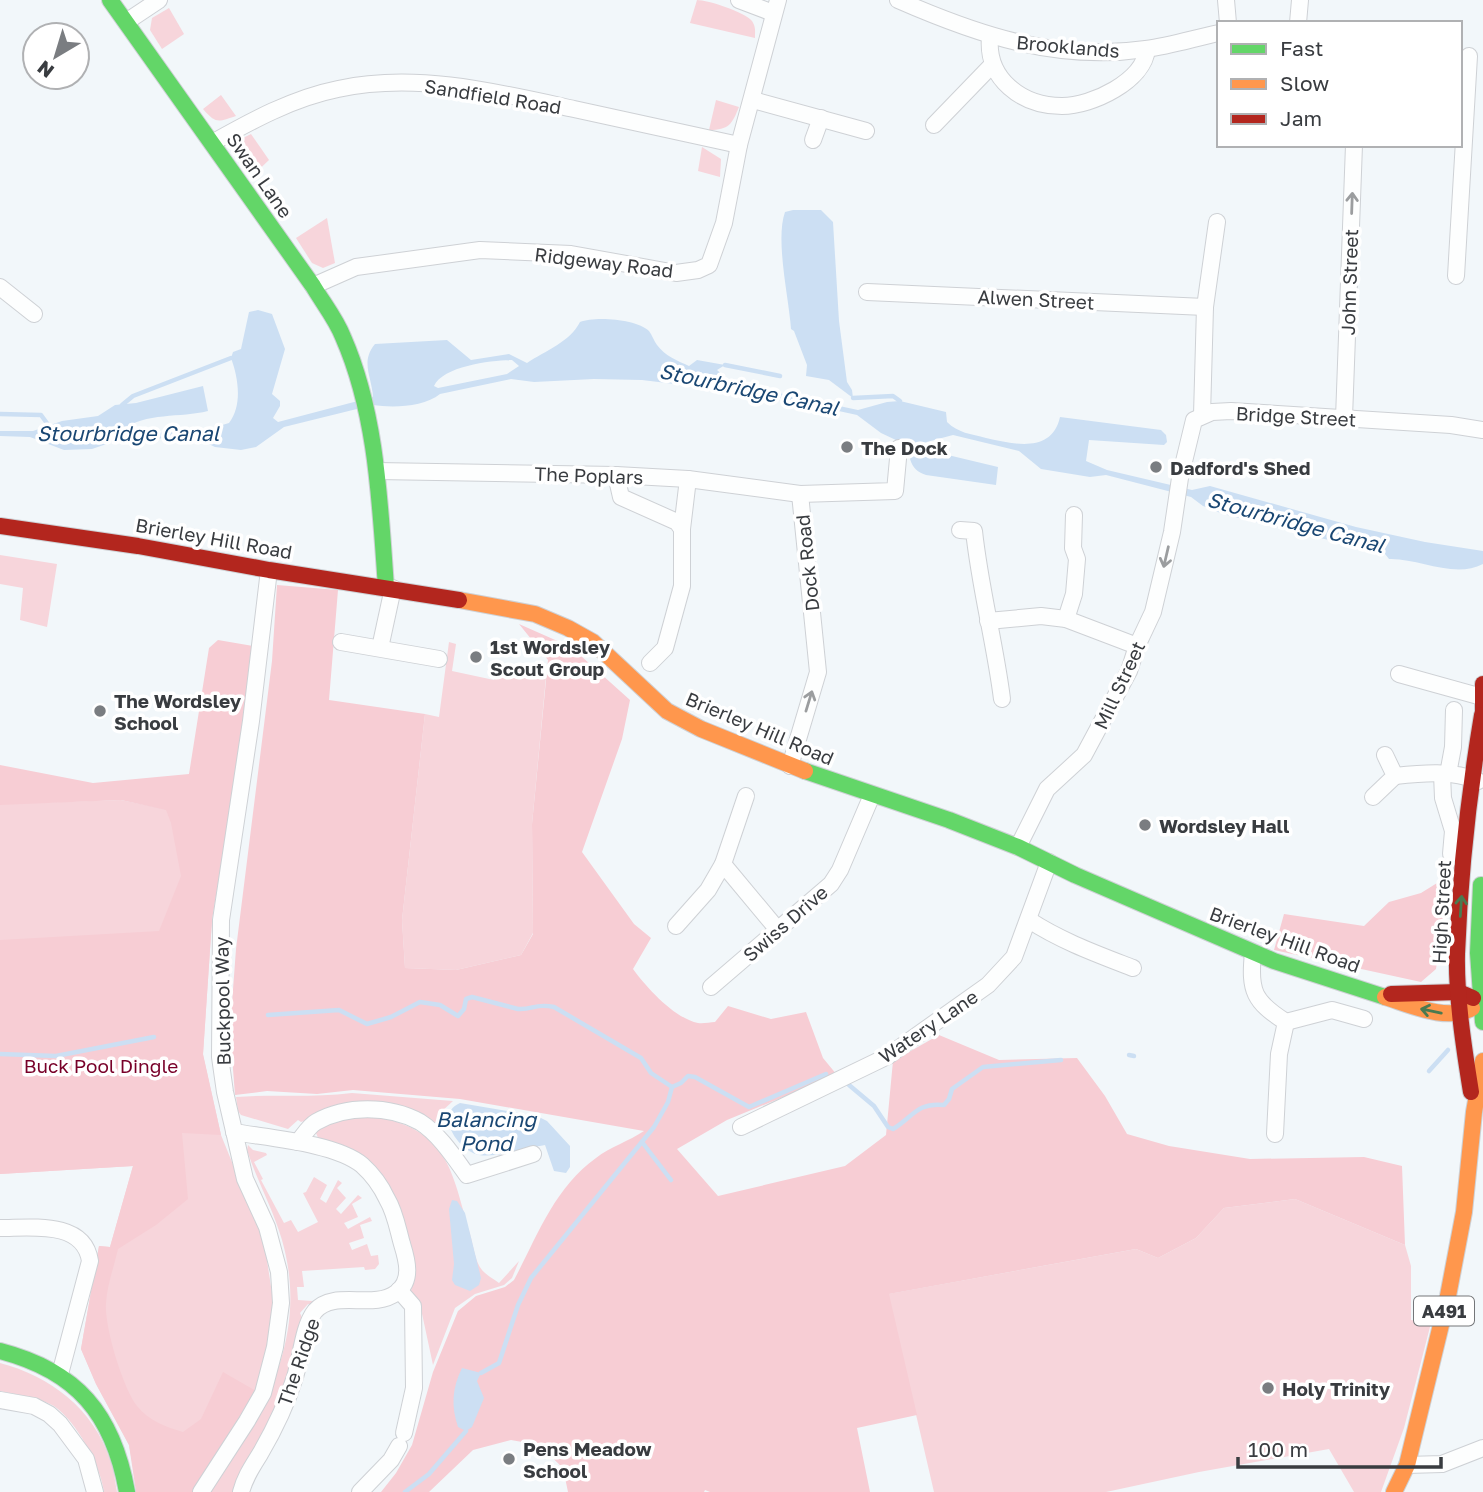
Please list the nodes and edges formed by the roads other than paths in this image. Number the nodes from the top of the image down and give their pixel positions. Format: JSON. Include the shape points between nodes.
{"nodes":[{"id":1,"x":110,"y":0,"type":"edge"},
{"id":2,"x":159,"y":0,"type":"edge"},
{"id":3,"x":739,"y":0,"type":"edge"},
{"id":4,"x":898,"y":0,"type":"edge"},
{"id":5,"x":1226,"y":0,"type":"edge"},
{"id":6,"x":1300,"y":0,"type":"edge"},
{"id":7,"x":776,"y":7,"type":"edge"},
{"id":8,"x":1228,"y":21,"type":"edge"},
{"id":9,"x":1298,"y":21,"type":"edge"},
{"id":10,"x":126,"y":22,"type":"junction"},
{"id":11,"x":1217,"y":33,"type":"edge"},
{"id":12,"x":990,"y":37,"type":"junction"},
{"id":13,"x":1147,"y":49,"type":"junction"},
{"id":14,"x":1471,"y":57,"type":"edge"},
{"id":15,"x":992,"y":65,"type":"junction"},
{"id":16,"x":753,"y":100,"type":"junction"},
{"id":17,"x":821,"y":118,"type":"junction"},
{"id":18,"x":934,"y":125,"type":"dead end"},
{"id":19,"x":866,"y":131,"type":"dead end"},
{"id":20,"x":813,"y":140,"type":"dead end"},
{"id":21,"x":212,"y":143,"type":"junction"},
{"id":22,"x":739,"y":145,"type":"junction"},
{"id":23,"x":1354,"y":147,"type":"edge"},
{"id":24,"x":1217,"y":222,"type":"dead end"},
{"id":25,"x":1456,"y":276,"type":"dead end"},
{"id":26,"x":313,"y":286,"type":"junction"},
{"id":27,"x":0,"y":287,"type":"edge"},
{"id":28,"x":867,"y":292,"type":"dead end"},
{"id":29,"x":1205,"y":307,"type":"junction"},
{"id":30,"x":34,"y":314,"type":"dead end"},
{"id":31,"x":1202,"y":415,"type":"junction"},
{"id":32,"x":1344,"y":418,"type":"junction"},
{"id":33,"x":1483,"y":430,"type":"edge"},
{"id":34,"x":899,"y":448,"type":"dead end"},
{"id":35,"x":377,"y":471,"type":"junction"},
{"id":36,"x":616,"y":475,"type":"junction"},
{"id":37,"x":688,"y":479,"type":"junction"},
{"id":38,"x":800,"y":494,"type":"junction"},
{"id":39,"x":1074,"y":515,"type":"dead end"},
{"id":40,"x":0,"y":526,"type":"edge"},
{"id":41,"x":682,"y":529,"type":"junction"},
{"id":42,"x":960,"y":530,"type":"dead end"},
{"id":43,"x":269,"y":570,"type":"junction"},
{"id":44,"x":390,"y":587,"type":"junction"},
{"id":45,"x":1066,"y":620,"type":"junction"},
{"id":46,"x":988,"y":621,"type":"junction"},
{"id":47,"x":341,"y":642,"type":"dead end"},
{"id":48,"x":1138,"y":646,"type":"junction"},
{"id":49,"x":380,"y":648,"type":"junction"},
{"id":50,"x":439,"y":659,"type":"dead end"},
{"id":51,"x":650,"y":663,"type":"dead end"},
{"id":52,"x":1399,"y":674,"type":"dead end"},
{"id":53,"x":1482,"y":690,"type":"edge"},
{"id":54,"x":1002,"y":699,"type":"dead end"},
{"id":55,"x":1454,"y":710,"type":"dead end"},
{"id":56,"x":1483,"y":723,"type":"edge"},
{"id":57,"x":1385,"y":755,"type":"dead end"},
{"id":58,"x":1483,"y":759,"type":"edge"},
{"id":59,"x":789,"y":766,"type":"junction"},
{"id":60,"x":1445,"y":774,"type":"junction"},
{"id":61,"x":1395,"y":776,"type":"junction"},
{"id":62,"x":1477,"y":781,"type":"edge"},
{"id":63,"x":872,"y":794,"type":"junction"},
{"id":64,"x":747,"y":796,"type":"dead end"},
{"id":65,"x":1373,"y":797,"type":"dead end"},
{"id":66,"x":1478,"y":821,"type":"edge"},
{"id":67,"x":1018,"y":847,"type":"junction"},
{"id":68,"x":1458,"y":855,"type":"junction"},
{"id":69,"x":1049,"y":862,"type":"junction"},
{"id":70,"x":723,"y":864,"type":"junction"},
{"id":71,"x":1481,"y":875,"type":"edge"},
{"id":72,"x":1029,"y":920,"type":"junction"},
{"id":73,"x":676,"y":926,"type":"dead end"},
{"id":74,"x":778,"y":930,"type":"junction"},
{"id":75,"x":1253,"y":953,"type":"junction"},
{"id":76,"x":1274,"y":961,"type":"junction"},
{"id":77,"x":1133,"y":968,"type":"dead end"},
{"id":78,"x":1254,"y":986,"type":"junction"},
{"id":79,"x":711,"y":987,"type":"dead end"},
{"id":80,"x":1459,"y":992,"type":"junction"},
{"id":81,"x":1379,"y":994,"type":"junction"},
{"id":82,"x":1482,"y":1002,"type":"edge"},
{"id":83,"x":1461,"y":1014,"type":"junction"},
{"id":84,"x":1364,"y":1019,"type":"dead end"},
{"id":85,"x":1286,"y":1022,"type":"junction"},
{"id":86,"x":1483,"y":1022,"type":"edge"},
{"id":87,"x":1483,"y":1061,"type":"edge"},
{"id":88,"x":1477,"y":1121,"type":"edge"},
{"id":89,"x":741,"y":1127,"type":"dead end"},
{"id":90,"x":234,"y":1132,"type":"junction"},
{"id":91,"x":1275,"y":1134,"type":"dead end"},
{"id":92,"x":298,"y":1142,"type":"junction"},
{"id":93,"x":533,"y":1154,"type":"dead end"},
{"id":94,"x":0,"y":1228,"type":"edge"},
{"id":95,"x":399,"y":1290,"type":"junction"},
{"id":96,"x":0,"y":1351,"type":"edge"},
{"id":97,"x":60,"y":1374,"type":"junction"},
{"id":98,"x":0,"y":1400,"type":"edge"},
{"id":99,"x":1483,"y":1448,"type":"edge"},
{"id":100,"x":1407,"y":1465,"type":"junction"},
{"id":101,"x":95,"y":1492,"type":"edge"},
{"id":102,"x":127,"y":1492,"type":"edge"},
{"id":103,"x":201,"y":1492,"type":"edge"},
{"id":104,"x":241,"y":1492,"type":"edge"},
{"id":105,"x":360,"y":1492,"type":"edge"},
{"id":106,"x":1394,"y":1492,"type":"edge"}],
"edges":[{"from":1,"to":10,"type":"main road","name":"Swan Lane"},
{"from":2,"to":10,"type":"street"},
{"from":3,"to":7,"type":"street"},
{"from":4,"to":12,"type":"street","name":"Brooklands"},
{"from":5,"to":8,"type":"street"},
{"from":6,"to":9,"type":"street"},
{"from":7,"to":16,"type":"street","name":"Ridgeway Road"},
{"from":10,"to":21,"type":"main road","name":"Swan Lane"},
{"from":11,"to":13,"type":"street","name":"Brooklands"},
{"from":12,"to":13,"type":"street","name":"Brooklands","via":[[1093,52]]},
{"from":12,"to":15,"type":"street","name":"Brooklands"},
{"from":13,"to":15,"type":"street","name":"Brooklands","via":[[1141,68],[1124,84],[1065,106],[1023,97],[1004,83]]},
{"from":14,"to":25,"type":"street"},
{"from":15,"to":18,"type":"street"},
{"from":16,"to":17,"type":"street"},
{"from":16,"to":22,"type":"street","name":"Ridgeway Road"},
{"from":17,"to":19,"type":"street"},
{"from":17,"to":20,"type":"street"},
{"from":21,"to":22,"type":"street","name":"Sandfield Road","via":[[305,99],[387,82],[462,87]]},
{"from":21,"to":26,"type":"main road","name":"Swan Lane"},
{"from":22,"to":26,"type":"street","name":"Ridgeway Road","via":[[724,223],[709,265],[698,270],[676,273],[571,254],[480,250],[356,267]]},
{"from":32,"to":23,"type":"street","name":"John Street","one_way":true},
{"from":24,"to":29,"type":"street"},
{"from":26,"to":35,"type":"main road","name":"Swan Lane","via":[[343,336],[359,382]]},
{"from":27,"to":30,"type":"street"},
{"from":28,"to":29,"type":"street","name":"Alwen Street"},
{"from":29,"to":31,"type":"street"},
{"from":31,"to":32,"type":"street","name":"Bridge Street","via":[[1231,411]]},
{"from":31,"to":48,"type":"street","name":"Mill Street","one_way":true,"via":[[1194,421],[1153,612]]},
{"from":32,"to":33,"type":"street","name":"Bridge Street"},
{"from":34,"to":38,"type":"street","name":"Dock Road","via":[[895,491]]},
{"from":35,"to":36,"type":"street","name":"The Poplars"},
{"from":35,"to":44,"type":"main road"},
{"from":36,"to":37,"type":"street","name":"The Poplars"},
{"from":36,"to":41,"type":"street","via":[[621,497],[677,522]]},
{"from":37,"to":38,"type":"street","name":"The Poplars"},
{"from":37,"to":41,"type":"street"},
{"from":59,"to":38,"type":"street","name":"Dock Road","one_way":true,"via":[[818,672]]},
{"from":39,"to":45,"type":"street","via":[[1073,548],[1084,559]]},
{"from":40,"to":43,"type":"main road","name":"Brierley Hill Road"},
{"from":41,"to":51,"type":"street","via":[[682,586],[665,648]]},
{"from":42,"to":46,"type":"street","via":[[974,531]]},
{"from":43,"to":44,"type":"main road","name":"Brierley Hill Road"},
{"from":43,"to":90,"type":"street","name":"Buckpool Way","via":[[221,920],[220,1057]]},
{"from":44,"to":49,"type":"street"},
{"from":44,"to":59,"type":"main road","name":"Brierley Hill Road","via":[[535,614],[568,628],[593,642],[667,711]]},
{"from":45,"to":46,"type":"street","via":[[1041,616]]},
{"from":45,"to":48,"type":"street"},
{"from":46,"to":54,"type":"street"},
{"from":47,"to":49,"type":"street"},
{"from":48,"to":67,"type":"street","name":"Mill Street","via":[[1084,755],[1047,789]]},
{"from":49,"to":50,"type":"street"},
{"from":52,"to":53,"type":"street"},
{"from":53,"to":56,"type":"main road","name":"High Street","number":"A491"},
{"from":55,"to":60,"type":"street","via":[[1453,747]]},
{"from":56,"to":62,"type":"main road","name":"High Street","number":"A491"},
{"from":57,"to":61,"type":"street"},
{"from":58,"to":62,"type":"street"},
{"from":59,"to":63,"type":"main road","name":"Brierley Hill Road"},
{"from":60,"to":61,"type":"street"},
{"from":60,"to":62,"type":"street"},
{"from":60,"to":68,"type":"street","via":[[1443,798]]},
{"from":61,"to":65,"type":"street"},
{"from":62,"to":66,"type":"main road","name":"High Street","number":"A491"},
{"from":63,"to":67,"type":"main road","name":"Brierley Hill Road"},
{"from":63,"to":74,"type":"street","name":"Swiss Drive","via":[[831,884]]},
{"from":64,"to":70,"type":"street"},
{"from":66,"to":68,"type":"main road","name":"High Street","number":"A491"},
{"from":67,"to":69,"type":"main road","name":"Brierley Hill Road"},
{"from":80,"to":68,"type":"main road","name":"High Street","number":"A491","one_way":true},
{"from":69,"to":72,"type":"street","name":"Watery Lane"},
{"from":69,"to":75,"type":"main road","name":"Brierley Hill Road"},
{"from":70,"to":73,"type":"street","via":[[708,890]]},
{"from":70,"to":74,"type":"street"},
{"from":71,"to":82,"type":"main road","name":"High Street","via":[[1478,953]]},
{"from":72,"to":77,"type":"street"},
{"from":72,"to":89,"type":"street","name":"Watery Lane","via":[[1014,957],[988,985],[888,1056]]},
{"from":74,"to":79,"type":"street","name":"Swiss Drive"},
{"from":75,"to":76,"type":"main road","name":"Brierley Hill Road"},
{"from":75,"to":78,"type":"street"},
{"from":76,"to":78,"type":"street"},
{"from":76,"to":81,"type":"main road","name":"Brierley Hill Road"},
{"from":78,"to":85,"type":"street","via":[[1265,1009]]},
{"from":80,"to":81,"type":"main road","name":"Brierley Hill Road"},
{"from":80,"to":82,"type":"main road","name":"Brierley Hill Road"},
{"from":80,"to":83,"type":"main road","name":"High Street","number":"A491"},
{"from":83,"to":81,"type":"main road","name":"Brierley Hill Road","one_way":true,"via":[[1422,1009]]},
{"from":82,"to":83,"type":"main road"},
{"from":82,"to":86,"type":"main road","name":"High Street"},
{"from":83,"to":88,"type":"main road","name":"High Street","number":"A491"},
{"from":84,"to":85,"type":"street","via":[[1332,1010]]},
{"from":85,"to":91,"type":"street","via":[[1279,1054]]},
{"from":87,"to":88,"type":"main road","name":"High Street","number":"A491"},
{"from":88,"to":100,"type":"main road","name":"High Street","number":"A491","via":[[1457,1248]]},
{"from":90,"to":92,"type":"street"},
{"from":90,"to":103,"type":"street","name":"Buckpool Way","via":[[245,1179],[267,1227],[279,1272],[281,1303],[262,1393]]},
{"from":92,"to":93,"type":"street","via":[[315,1123],[358,1108],[392,1111],[421,1123],[467,1175]]},
{"from":92,"to":95,"type":"street","via":[[338,1152],[360,1164],[376,1181],[389,1201],[409,1266]]},
{"from":94,"to":97,"type":"street","via":[[50,1228],[74,1235],[88,1249],[90,1261]]},
{"from":95,"to":104,"type":"street","name":"The Ridge","via":[[378,1300],[331,1302],[317,1308],[308,1321],[290,1389]]},
{"from":95,"to":105,"type":"street","via":[[413,1306],[414,1388],[402,1439],[391,1460]]},
{"from":96,"to":97,"type":"main road"},
{"from":97,"to":102,"type":"main road","via":[[82,1393],[109,1434]]},
{"from":98,"to":101,"type":"street","via":[[34,1406],[60,1424],[86,1459]]},
{"from":99,"to":100,"type":"street","via":[[1442,1464]]},
{"from":100,"to":106,"type":"main road","name":"High Street","number":"A491"}]}
